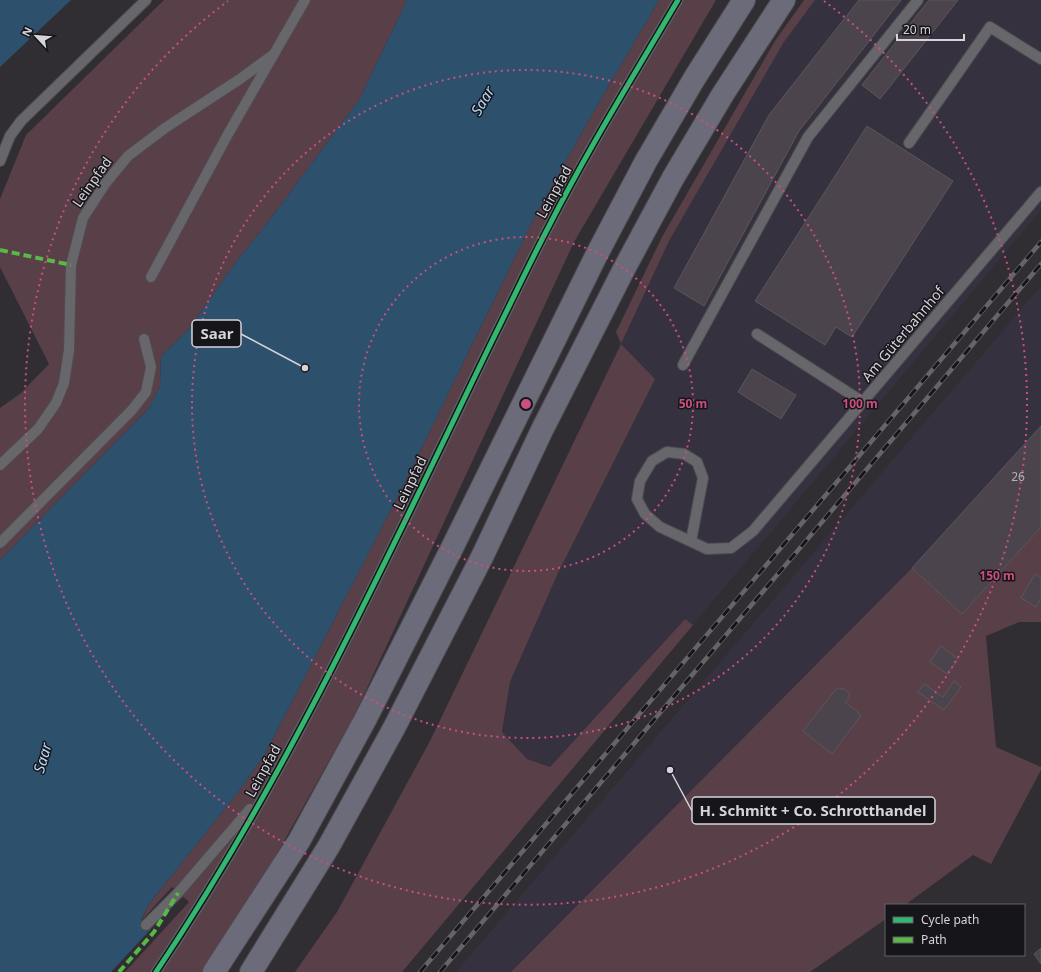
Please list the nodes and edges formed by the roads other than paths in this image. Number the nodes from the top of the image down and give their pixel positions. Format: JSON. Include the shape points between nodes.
{"nodes":[{"id":1,"x":146,"y":0,"type":"edge"},
{"id":2,"x":305,"y":0,"type":"edge"},
{"id":3,"x":678,"y":0,"type":"edge"},
{"id":4,"x":744,"y":0,"type":"edge"},
{"id":5,"x":784,"y":0,"type":"edge"},
{"id":6,"x":918,"y":0,"type":"edge"},
{"id":7,"x":274,"y":54,"type":"junction"},
{"id":8,"x":1041,"y":59,"type":"edge"},
{"id":9,"x":909,"y":142,"type":"dead end"},
{"id":10,"x":0,"y":161,"type":"edge"},
{"id":11,"x":1041,"y":192,"type":"edge"},
{"id":12,"x":151,"y":277,"type":"dead end"},
{"id":13,"x":757,"y":334,"type":"dead end"},
{"id":14,"x":144,"y":339,"type":"dead end"},
{"id":15,"x":683,"y":365,"type":"dead end"},
{"id":16,"x":863,"y":402,"type":"junction"},
{"id":17,"x":0,"y":465,"type":"edge"},
{"id":18,"x":691,"y":541,"type":"junction"},
{"id":19,"x":0,"y":544,"type":"edge"},
{"id":20,"x":268,"y":788,"type":"junction"},
{"id":21,"x":146,"y":925,"type":"dead end"},
{"id":22,"x":156,"y":972,"type":"edge"},
{"id":23,"x":214,"y":972,"type":"edge"},
{"id":24,"x":251,"y":972,"type":"edge"}],
"edges":[{"from":1,"to":10,"type":"lane","via":[[21,121],[10,136]]},
{"from":2,"to":7,"type":"lane","name":"Leinpfad"},
{"from":3,"to":20,"type":"lane","name":"Leinpfad","via":[[549,225],[328,676]]},
{"from":4,"to":23,"type":"highway","via":[[650,154],[597,254],[365,720],[299,840]]},
{"from":5,"to":24,"type":"highway","via":[[723,94],[673,178],[542,430],[484,555],[394,728],[329,846]]},
{"from":6,"to":15,"type":"lane","via":[[808,138]]},
{"from":7,"to":12,"type":"lane"},
{"from":7,"to":17,"type":"lane","name":"Leinpfad","via":[[128,156],[105,184],[84,218],[71,265],[69,350],[64,383],[56,403],[38,429]]},
{"from":8,"to":9,"type":"lane","via":[[990,27]]},
{"from":11,"to":16,"type":"lane","name":"Am Güterbahnhof"},
{"from":13,"to":16,"type":"lane"},
{"from":14,"to":19,"type":"lane","via":[[151,367],[146,392],[132,410]]},
{"from":16,"to":18,"type":"lane","name":"Am Güterbahnhof","via":[[753,531],[731,548],[707,549]]},
{"from":18,"to":18,"type":"lane","name":"Am Güterbahnhof","via":[[660,527],[645,514],[638,498],[640,481],[652,461],[667,452],[684,454],[697,462],[703,478]]},
{"from":20,"to":21,"type":"lane","via":[[178,893]]},
{"from":20,"to":22,"type":"lane","name":"Leinpfad"}]}
